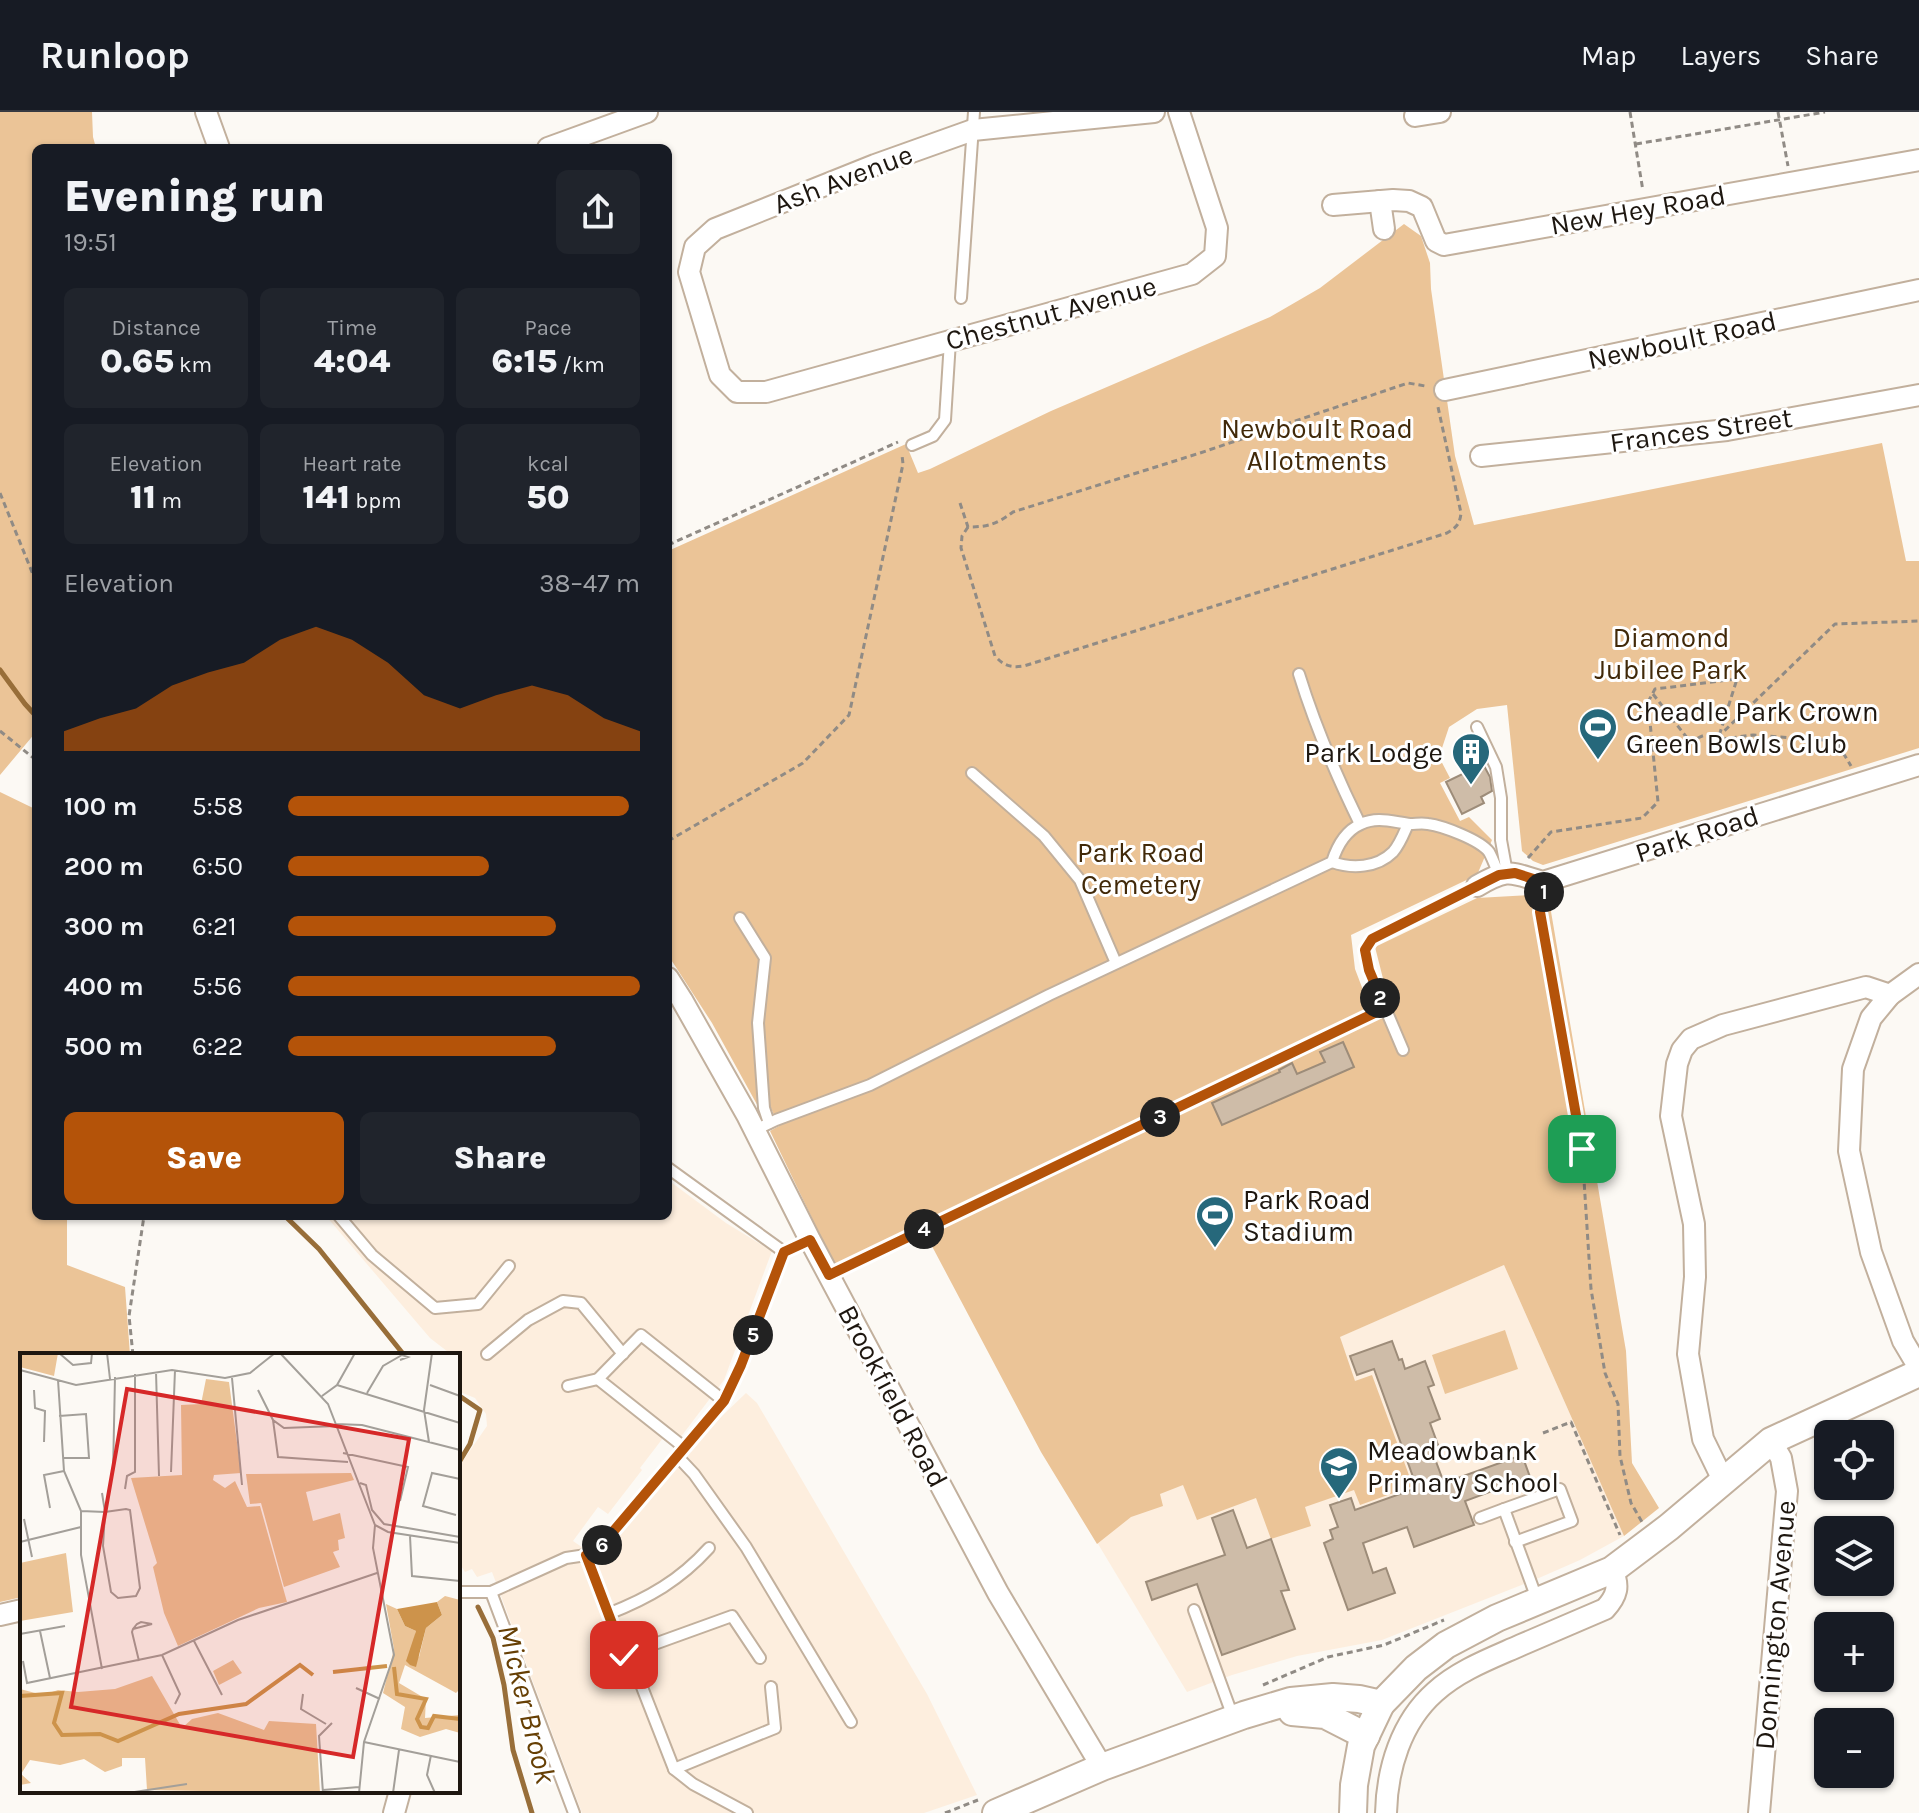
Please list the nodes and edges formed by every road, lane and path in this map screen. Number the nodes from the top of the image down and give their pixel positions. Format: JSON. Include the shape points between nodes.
{"nodes":[{"id":1,"x":206,"y":112,"type":"edge"},
{"id":2,"x":647,"y":112,"type":"edge"},
{"id":3,"x":1154,"y":112,"type":"edge"},
{"id":4,"x":1179,"y":112,"type":"edge"},
{"id":5,"x":1440,"y":112,"type":"edge"},
{"id":6,"x":1630,"y":112,"type":"edge"},
{"id":7,"x":1778,"y":112,"type":"edge"},
{"id":8,"x":1825,"y":112,"type":"edge"},
{"id":9,"x":1415,"y":116,"type":"dead end"},
{"id":10,"x":1780,"y":120,"type":"junction"},
{"id":11,"x":974,"y":121,"type":"edge"},
{"id":12,"x":218,"y":144,"type":"edge"},
{"id":13,"x":559,"y":144,"type":"edge"},
{"id":14,"x":1636,"y":144,"type":"junction"},
{"id":15,"x":1919,"y":160,"type":"edge"},
{"id":16,"x":1791,"y":182,"type":"junction"},
{"id":17,"x":1380,"y":201,"type":"junction"},
{"id":18,"x":1333,"y":205,"type":"dead end"},
{"id":19,"x":1646,"y":210,"type":"junction"},
{"id":20,"x":1384,"y":229,"type":"dead end"},
{"id":21,"x":1919,"y":290,"type":"edge"},
{"id":22,"x":961,"y":298,"type":"dead end"},
{"id":23,"x":950,"y":341,"type":"junction"},
{"id":24,"x":1440,"y":389,"type":"junction"},
{"id":25,"x":737,"y":392,"type":"joint"},
{"id":26,"x":1919,"y":395,"type":"edge"},
{"id":27,"x":912,"y":445,"type":"dead end"},
{"id":28,"x":1481,"y":456,"type":"dead end"},
{"id":29,"x":0,"y":493,"type":"edge"},
{"id":30,"x":960,"y":503,"type":"dead end"},
{"id":31,"x":968,"y":527,"type":"junction"},
{"id":32,"x":672,"y":543,"type":"edge"},
{"id":33,"x":32,"y":572,"type":"edge"},
{"id":34,"x":1919,"y":621,"type":"edge"},
{"id":35,"x":1299,"y":674,"type":"dead end"},
{"id":36,"x":1653,"y":694,"type":"junction"},
{"id":37,"x":1477,"y":727,"type":"dead end"},
{"id":38,"x":0,"y":731,"type":"edge"},
{"id":39,"x":1719,"y":736,"type":"junction"},
{"id":40,"x":32,"y":757,"type":"edge"},
{"id":41,"x":1919,"y":765,"type":"edge"},
{"id":42,"x":972,"y":773,"type":"dead end"},
{"id":43,"x":1860,"y":782,"type":"junction"},
{"id":44,"x":1360,"y":824,"type":"junction"},
{"id":45,"x":1408,"y":824,"type":"junction"},
{"id":46,"x":672,"y":839,"type":"edge"},
{"id":47,"x":1332,"y":862,"type":"junction"},
{"id":48,"x":1507,"y":873,"type":"junction"},
{"id":49,"x":1543,"y":882,"type":"junction"},
{"id":50,"x":1477,"y":886,"type":"joint"},
{"id":51,"x":740,"y":918,"type":"dead end"},
{"id":52,"x":1116,"y":963,"type":"junction"},
{"id":53,"x":1919,"y":974,"type":"edge"},
{"id":54,"x":672,"y":984,"type":"edge"},
{"id":55,"x":1890,"y":995,"type":"junction"},
{"id":56,"x":1385,"y":1008,"type":"junction"},
{"id":57,"x":1403,"y":1050,"type":"dead end"},
{"id":58,"x":762,"y":1127,"type":"junction"},
{"id":59,"x":672,"y":1171,"type":"edge"},
{"id":60,"x":143,"y":1220,"type":"edge"},
{"id":61,"x":342,"y":1220,"type":"edge"},
{"id":62,"x":810,"y":1240,"type":"junction"},
{"id":63,"x":784,"y":1252,"type":"junction"},
{"id":64,"x":509,"y":1266,"type":"dead end"},
{"id":65,"x":829,"y":1275,"type":"junction"},
{"id":66,"x":133,"y":1353,"type":"edge"},
{"id":67,"x":487,"y":1354,"type":"dead end"},
{"id":68,"x":623,"y":1354,"type":"junction"},
{"id":69,"x":1919,"y":1371,"type":"edge"},
{"id":70,"x":598,"y":1379,"type":"junction"},
{"id":71,"x":568,"y":1386,"type":"dead end"},
{"id":72,"x":724,"y":1401,"type":"junction"},
{"id":73,"x":1543,"y":1433,"type":"dead end"},
{"id":74,"x":1771,"y":1441,"type":"junction"},
{"id":75,"x":682,"y":1453,"type":"junction"},
{"id":76,"x":1723,"y":1480,"type":"junction"},
{"id":77,"x":1504,"y":1509,"type":"junction"},
{"id":78,"x":1480,"y":1518,"type":"dead end"},
{"id":79,"x":1515,"y":1542,"type":"junction"},
{"id":80,"x":709,"y":1548,"type":"dead end"},
{"id":81,"x":586,"y":1555,"type":"junction"},
{"id":82,"x":1632,"y":1555,"type":"junction"},
{"id":83,"x":463,"y":1592,"type":"edge"},
{"id":84,"x":486,"y":1592,"type":"junction"},
{"id":85,"x":1538,"y":1601,"type":"junction"},
{"id":86,"x":20,"y":1610,"type":"edge"},
{"id":87,"x":1194,"y":1610,"type":"dead end"},
{"id":88,"x":608,"y":1614,"type":"junction"},
{"id":89,"x":0,"y":1615,"type":"edge"},
{"id":90,"x":1450,"y":1617,"type":"dead end"},
{"id":91,"x":624,"y":1655,"type":"junction"},
{"id":92,"x":760,"y":1658,"type":"dead end"},
{"id":93,"x":771,"y":1687,"type":"dead end"},
{"id":94,"x":1259,"y":1687,"type":"dead end"},
{"id":95,"x":1381,"y":1704,"type":"junction"},
{"id":96,"x":1239,"y":1717,"type":"junction"},
{"id":97,"x":851,"y":1722,"type":"dead end"},
{"id":98,"x":1366,"y":1736,"type":"junction"},
{"id":99,"x":1102,"y":1767,"type":"junction"},
{"id":100,"x":674,"y":1769,"type":"junction"},
{"id":101,"x":399,"y":1793,"type":"edge"},
{"id":102,"x":394,"y":1813,"type":"edge"},
{"id":103,"x":574,"y":1813,"type":"edge"},
{"id":104,"x":747,"y":1813,"type":"edge"},
{"id":105,"x":996,"y":1813,"type":"edge"},
{"id":106,"x":1353,"y":1813,"type":"edge"},
{"id":107,"x":1386,"y":1813,"type":"edge"},
{"id":108,"x":1759,"y":1813,"type":"edge"}],
"edges":[{"from":1,"to":12,"type":"street"},
{"from":2,"to":13,"type":"street"},
{"from":3,"to":11,"type":"street","name":"Ash Avenue"},
{"from":4,"to":23,"type":"street","name":"Chestnut Avenue","via":[[1217,228],[1215,256],[1192,274]]},
{"from":5,"to":9,"type":"street"},
{"from":6,"to":14,"type":"path"},
{"from":7,"to":10,"type":"path"},
{"from":8,"to":10,"type":"path"},
{"from":10,"to":14,"type":"path"},
{"from":10,"to":16,"type":"path"},
{"from":11,"to":22,"type":"lane"},
{"from":11,"to":25,"type":"street","name":"Ash Avenue","via":[[715,229],[695,247],[689,272],[720,375]]},
{"from":14,"to":19,"type":"path"},
{"from":15,"to":16,"type":"street","name":"New Hey Road"},
{"from":16,"to":19,"type":"street","name":"New Hey Road"},
{"from":17,"to":18,"type":"street","name":"New Hey Road"},
{"from":17,"to":19,"type":"street","name":"New Hey Road","via":[[1409,201],[1422,207],[1436,241],[1444,245]]},
{"from":17,"to":20,"type":"street"},
{"from":21,"to":24,"type":"street","name":"Newboult Road"},
{"from":23,"to":25,"type":"street","name":"Chestnut Avenue","via":[[766,392]]},
{"from":23,"to":27,"type":"lane","via":[[945,420],[933,436]]},
{"from":24,"to":31,"type":"path","via":[[1408,383],[1013,512],[990,525]]},
{"from":24,"to":31,"type":"path","via":[[1461,513],[1456,528],[1024,666],[1012,668],[995,656],[961,548]]},
{"from":26,"to":28,"type":"street","name":"Frances Street","via":[[1727,430]]},
{"from":29,"to":33,"type":"path"},
{"from":30,"to":31,"type":"path"},
{"from":32,"to":46,"type":"path","via":[[900,441],[903,464],[849,715],[803,763]]},
{"from":34,"to":39,"type":"path","via":[[1835,624]]},
{"from":35,"to":44,"type":"lane","via":[[1322,742]]},
{"from":36,"to":39,"type":"path","via":[[1691,743],[1701,735]]},
{"from":36,"to":39,"type":"path","via":[[1655,689],[1737,679]]},
{"from":36,"to":48,"type":"path","via":[[1648,702],[1658,802],[1642,818],[1551,832]]},
{"from":37,"to":48,"type":"lane","via":[[1496,767]]},
{"from":38,"to":40,"type":"path"},
{"from":39,"to":43,"type":"path","via":[[1836,741]]},
{"from":41,"to":43,"type":"street","name":"Park Road"},
{"from":42,"to":52,"type":"lane","via":[[1044,836],[1080,880]]},
{"from":43,"to":49,"type":"street","name":"Park Road"},
{"from":44,"to":45,"type":"lane"},
{"from":44,"to":47,"type":"lane","via":[[1342,840]]},
{"from":45,"to":47,"type":"lane","via":[[1392,853],[1379,862],[1353,867]]},
{"from":45,"to":48,"type":"lane","via":[[1448,829],[1488,850]]},
{"from":47,"to":52,"type":"lane"},
{"from":48,"to":49,"type":"street"},
{"from":48,"to":50,"type":"street"},
{"from":49,"to":82,"type":"path","via":[[1540,912],[1582,1149],[1591,1289],[1605,1373],[1618,1404]]},
{"from":50,"to":56,"type":"lane","via":[[1372,939],[1365,950]]},
{"from":51,"to":58,"type":"lane","via":[[765,958],[758,1023]]},
{"from":52,"to":58,"type":"lane","via":[[870,1085]]},
{"from":53,"to":55,"type":"street"},
{"from":54,"to":58,"type":"street","name":"Brookfield Road"},
{"from":55,"to":69,"type":"street","via":[[1871,1018],[1853,1069],[1849,1151],[1871,1252]]},
{"from":55,"to":76,"type":"street","via":[[1866,987],[1723,1025],[1691,1039],[1677,1064],[1671,1116],[1694,1224],[1688,1354],[1703,1439]]},
{"from":56,"to":57,"type":"lane"},
{"from":56,"to":65,"type":"path"},
{"from":58,"to":62,"type":"street","name":"Brookfield Road"},
{"from":59,"to":63,"type":"lane"},
{"from":60,"to":66,"type":"path","via":[[129,1316]]},
{"from":61,"to":64,"type":"lane","via":[[372,1255],[435,1308],[478,1304]]},
{"from":62,"to":63,"type":"lane"},
{"from":62,"to":65,"type":"street","name":"Brookfield Road"},
{"from":63,"to":72,"type":"lane"},
{"from":65,"to":99,"type":"street","name":"Brookfield Road","via":[[998,1593]]},
{"from":67,"to":68,"type":"lane","via":[[528,1320],[563,1301],[581,1303]]},
{"from":68,"to":70,"type":"lane"},
{"from":68,"to":72,"type":"lane","via":[[641,1335]]},
{"from":69,"to":74,"type":"street"},
{"from":70,"to":71,"type":"lane"},
{"from":70,"to":75,"type":"lane"},
{"from":72,"to":75,"type":"lane"},
{"from":73,"to":82,"type":"path","via":[[1571,1422]]},
{"from":74,"to":76,"type":"street"},
{"from":74,"to":108,"type":"street","name":"Donnington Avenue","via":[[1781,1458],[1787,1491]]},
{"from":75,"to":81,"type":"lane","via":[[600,1547]]},
{"from":75,"to":97,"type":"lane","via":[[746,1547]]},
{"from":76,"to":82,"type":"street"},
{"from":77,"to":78,"type":"lane"},
{"from":77,"to":79,"type":"lane"},
{"from":77,"to":79,"type":"lane","via":[[1560,1489],[1572,1521]]},
{"from":79,"to":85,"type":"lane"},
{"from":80,"to":88,"type":"lane","via":[[672,1583]]},
{"from":81,"to":84,"type":"lane","via":[[566,1558]]},
{"from":81,"to":88,"type":"lane"},
{"from":82,"to":85,"type":"street"},
{"from":82,"to":107,"type":"street","via":[[1605,1609],[1475,1666],[1435,1692],[1408,1725],[1395,1755]]},
{"from":83,"to":84,"type":"lane"},
{"from":84,"to":103,"type":"lane"},
{"from":85,"to":95,"type":"street","via":[[1446,1645]]},
{"from":86,"to":89,"type":"street"},
{"from":87,"to":96,"type":"lane"},
{"from":88,"to":91,"type":"lane"},
{"from":90,"to":94,"type":"path","via":[[1384,1645],[1328,1657]]},
{"from":91,"to":92,"type":"lane","via":[[732,1616]]},
{"from":91,"to":100,"type":"lane"},
{"from":93,"to":100,"type":"lane","via":[[775,1728]]},
{"from":95,"to":96,"type":"street","via":[[1333,1697],[1291,1701]]},
{"from":95,"to":98,"type":"street"},
{"from":96,"to":98,"type":"street","via":[[1325,1715]]},
{"from":96,"to":99,"type":"street"},
{"from":98,"to":106,"type":"street"},
{"from":99,"to":105,"type":"street"},
{"from":100,"to":104,"type":"lane"},
{"from":101,"to":102,"type":"street"}]}
